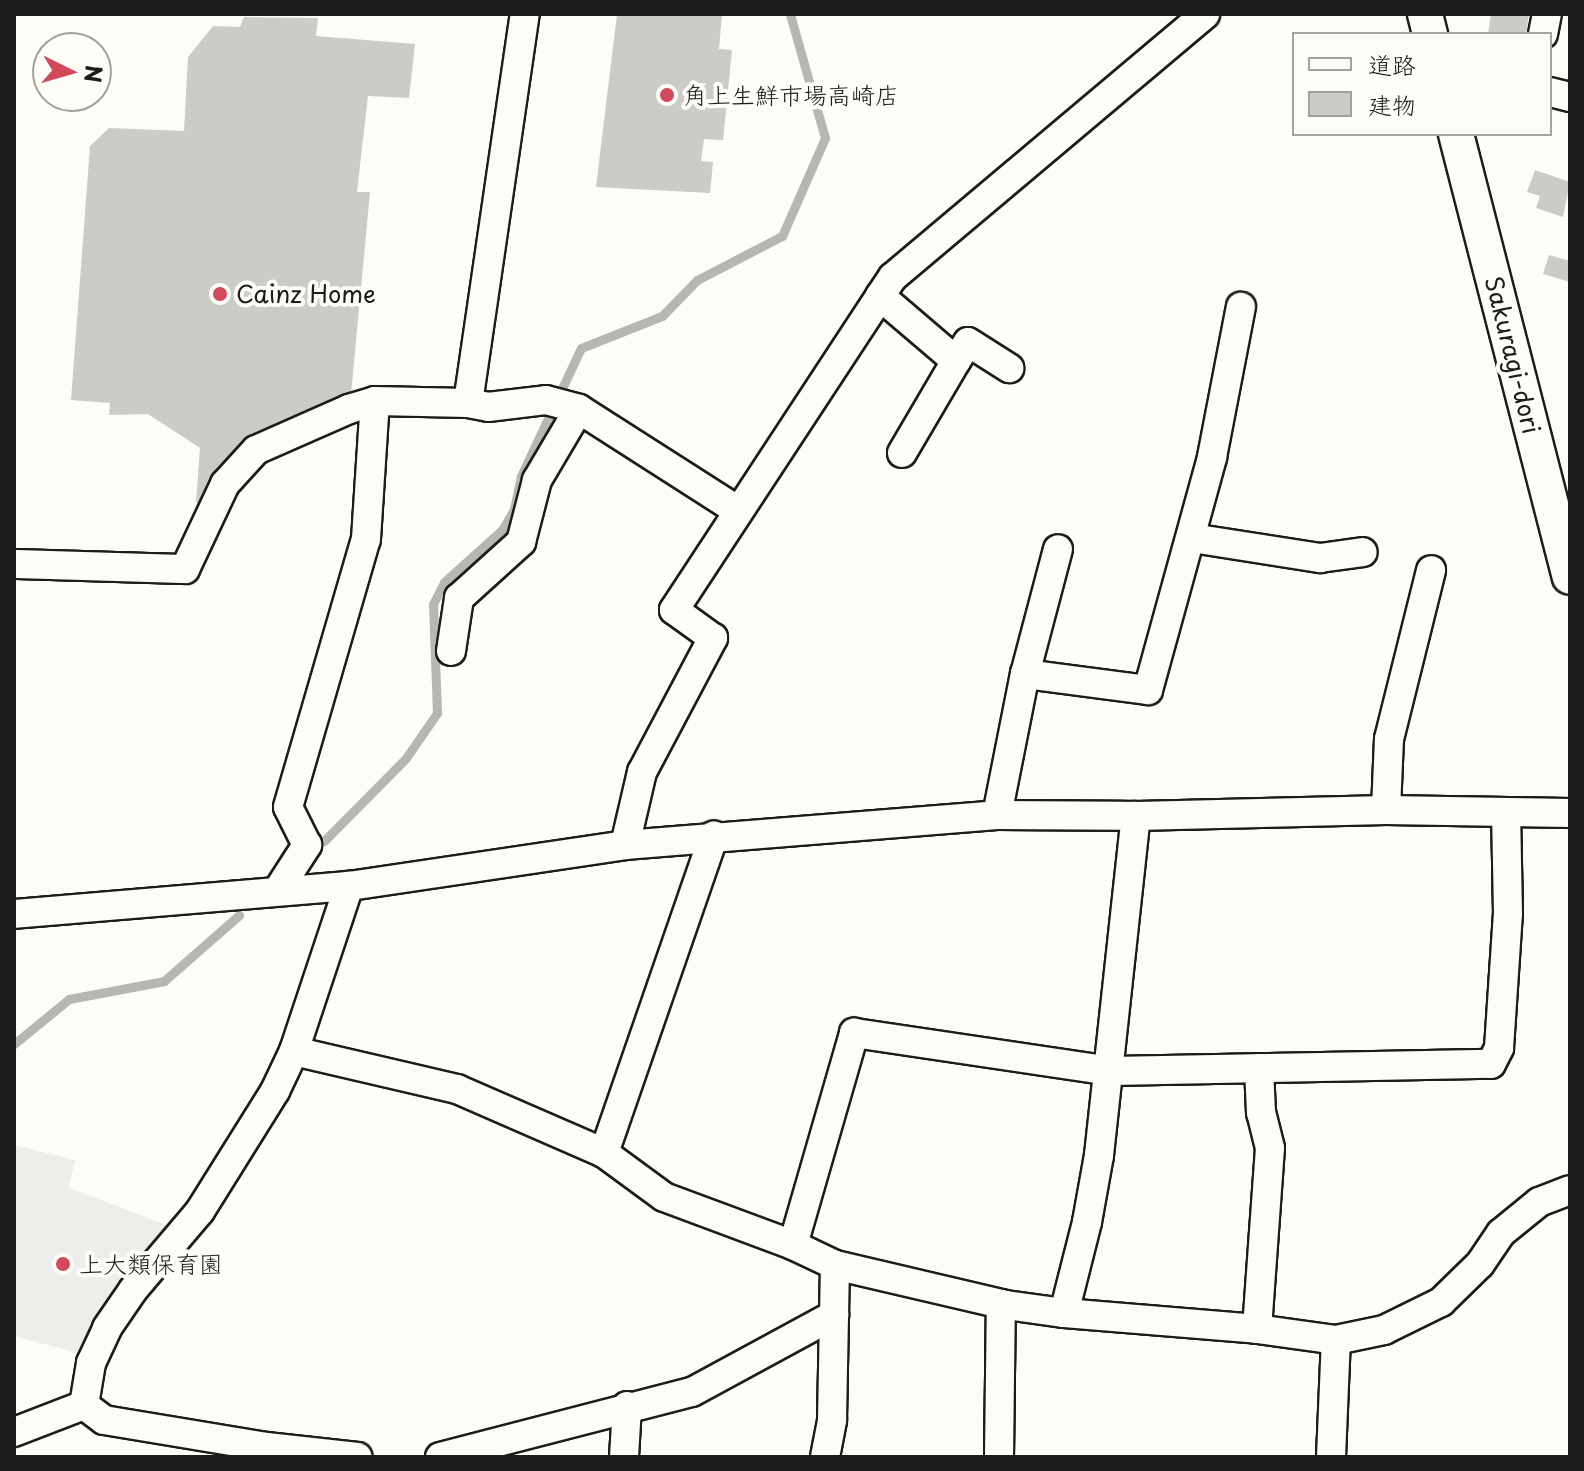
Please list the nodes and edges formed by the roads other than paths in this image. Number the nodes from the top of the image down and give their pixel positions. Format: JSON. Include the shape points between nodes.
{"nodes":[{"id":1,"x":525,"y":14,"type":"edge"},
{"id":2,"x":1205,"y":14,"type":"edge"},
{"id":3,"x":1457,"y":136,"type":"edge"},
{"id":4,"x":880,"y":296,"type":"junction"},
{"id":5,"x":1241,"y":307,"type":"dead end"},
{"id":6,"x":956,"y":361,"type":"junction"},
{"id":7,"x":1009,"y":368,"type":"dead end"},
{"id":8,"x":375,"y":401,"type":"junction"},
{"id":9,"x":468,"y":403,"type":"junction"},
{"id":10,"x":579,"y":409,"type":"junction"},
{"id":11,"x":902,"y":453,"type":"dead end"},
{"id":12,"x":737,"y":510,"type":"junction"},
{"id":13,"x":1192,"y":538,"type":"junction"},
{"id":14,"x":1058,"y":549,"type":"dead end"},
{"id":15,"x":1363,"y":552,"type":"dead end"},
{"id":16,"x":14,"y":564,"type":"edge"},
{"id":17,"x":1569,"y":568,"type":"edge"},
{"id":18,"x":1431,"y":570,"type":"dead end"},
{"id":19,"x":451,"y":651,"type":"dead end"},
{"id":20,"x":1025,"y":674,"type":"junction"},
{"id":21,"x":1386,"y":810,"type":"junction"},
{"id":22,"x":1506,"y":812,"type":"junction"},
{"id":23,"x":1570,"y":813,"type":"edge"},
{"id":24,"x":997,"y":815,"type":"junction"},
{"id":25,"x":1136,"y":816,"type":"junction"},
{"id":26,"x":714,"y":836,"type":"junction"},
{"id":27,"x":625,"y":845,"type":"junction"},
{"id":28,"x":349,"y":886,"type":"junction"},
{"id":29,"x":278,"y":890,"type":"junction"},
{"id":30,"x":14,"y":914,"type":"edge"},
{"id":31,"x":294,"y":1051,"type":"junction"},
{"id":32,"x":1259,"y":1068,"type":"junction"},
{"id":33,"x":1111,"y":1071,"type":"junction"},
{"id":34,"x":604,"y":1153,"type":"junction"},
{"id":35,"x":1570,"y":1190,"type":"edge"},
{"id":36,"x":793,"y":1245,"type":"junction"},
{"id":37,"x":835,"y":1265,"type":"junction"},
{"id":38,"x":1001,"y":1304,"type":"junction"},
{"id":39,"x":1064,"y":1313,"type":"junction"},
{"id":40,"x":834,"y":1315,"type":"junction"},
{"id":41,"x":1257,"y":1329,"type":"junction"},
{"id":42,"x":1336,"y":1340,"type":"junction"},
{"id":43,"x":84,"y":1405,"type":"junction"},
{"id":44,"x":627,"y":1406,"type":"junction"},
{"id":45,"x":14,"y":1432,"type":"edge"},
{"id":46,"x":357,"y":1457,"type":"edge"},
{"id":47,"x":440,"y":1457,"type":"edge"},
{"id":48,"x":624,"y":1457,"type":"edge"},
{"id":49,"x":825,"y":1457,"type":"edge"},
{"id":50,"x":999,"y":1457,"type":"edge"},
{"id":51,"x":1331,"y":1457,"type":"edge"}],
"edges":[{"from":1,"to":9,"type":"street"},
{"from":2,"to":4,"type":"street","via":[[893,277]]},
{"from":3,"to":17,"type":"street","name":"Sakuragi-dori"},
{"from":4,"to":6,"type":"street"},
{"from":4,"to":12,"type":"street"},
{"from":5,"to":13,"type":"street"},
{"from":6,"to":7,"type":"street","via":[[968,342]]},
{"from":6,"to":11,"type":"street"},
{"from":8,"to":9,"type":"street"},
{"from":8,"to":16,"type":"street","via":[[256,450],[225,484],[185,569]]},
{"from":8,"to":29,"type":"street","via":[[366,539],[288,807],[307,845]]},
{"from":9,"to":10,"type":"street","via":[[488,407],[546,400]]},
{"from":10,"to":12,"type":"street"},
{"from":10,"to":19,"type":"street","via":[[537,480],[521,542],[459,598]]},
{"from":12,"to":27,"type":"street","via":[[674,610],[713,638],[642,772]]},
{"from":13,"to":15,"type":"street","via":[[1320,558]]},
{"from":13,"to":20,"type":"street","via":[[1148,690]]},
{"from":14,"to":20,"type":"street"},
{"from":18,"to":21,"type":"street","via":[[1389,739]]},
{"from":20,"to":24,"type":"street"},
{"from":21,"to":22,"type":"street"},
{"from":21,"to":25,"type":"street"},
{"from":22,"to":23,"type":"street"},
{"from":22,"to":32,"type":"street","via":[[1508,914],[1499,1048],[1491,1064]]},
{"from":24,"to":25,"type":"street"},
{"from":24,"to":26,"type":"street"},
{"from":25,"to":33,"type":"street"},
{"from":26,"to":27,"type":"street"},
{"from":26,"to":34,"type":"street"},
{"from":27,"to":28,"type":"street"},
{"from":28,"to":29,"type":"street"},
{"from":28,"to":31,"type":"street"},
{"from":29,"to":30,"type":"street"},
{"from":31,"to":34,"type":"street","via":[[457,1089]]},
{"from":31,"to":43,"type":"street","via":[[200,1211],[107,1328],[91,1363]]},
{"from":32,"to":33,"type":"street"},
{"from":32,"to":41,"type":"street","via":[[1261,1113],[1270,1148]]},
{"from":33,"to":36,"type":"street","via":[[854,1033]]},
{"from":33,"to":39,"type":"street","via":[[1087,1222]]},
{"from":34,"to":36,"type":"street","via":[[664,1197]]},
{"from":35,"to":42,"type":"street","via":[[1539,1202],[1501,1233],[1480,1264],[1441,1302],[1384,1330]]},
{"from":36,"to":37,"type":"street"},
{"from":37,"to":38,"type":"street"},
{"from":37,"to":40,"type":"street"},
{"from":38,"to":39,"type":"street"},
{"from":38,"to":50,"type":"street"},
{"from":39,"to":41,"type":"street"},
{"from":40,"to":44,"type":"street","via":[[692,1392]]},
{"from":40,"to":49,"type":"street","via":[[832,1420]]},
{"from":41,"to":42,"type":"street"},
{"from":42,"to":51,"type":"street"},
{"from":43,"to":45,"type":"street"},
{"from":43,"to":46,"type":"street","via":[[104,1420]]},
{"from":44,"to":47,"type":"street"},
{"from":44,"to":48,"type":"street"}]}
